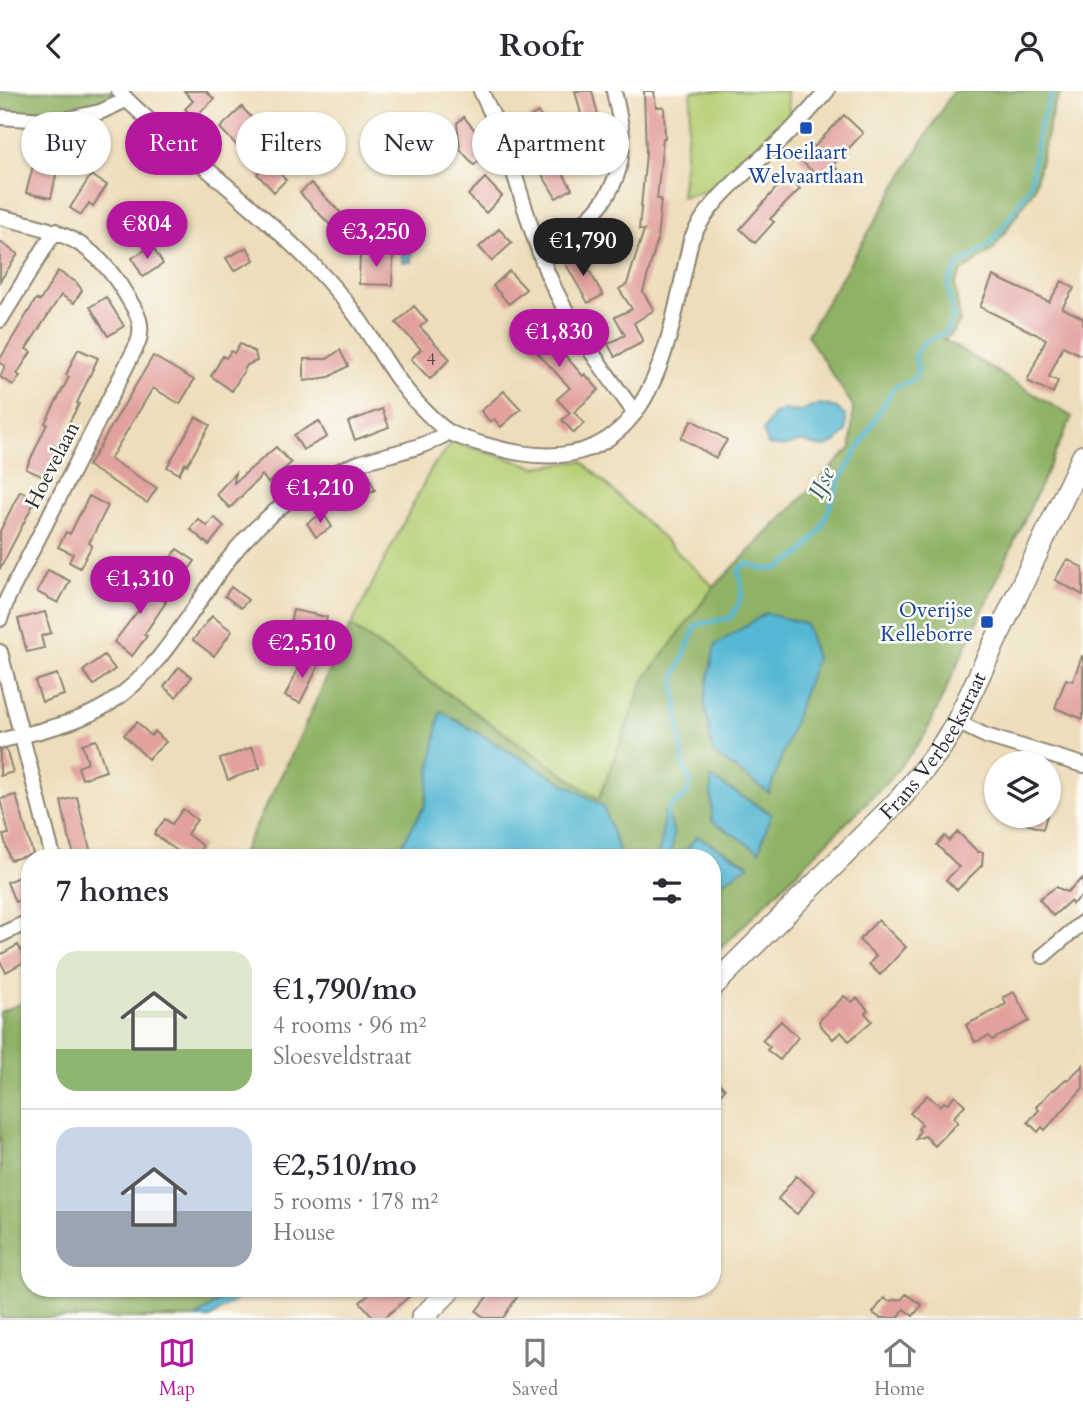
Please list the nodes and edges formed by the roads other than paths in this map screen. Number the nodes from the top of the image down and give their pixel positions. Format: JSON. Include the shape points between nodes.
{"nodes":[{"id":1,"x":481,"y":91,"type":"edge"},
{"id":2,"x":614,"y":91,"type":"edge"},
{"id":3,"x":826,"y":91,"type":"edge"},
{"id":4,"x":123,"y":95,"type":"edge"},
{"id":5,"x":0,"y":117,"type":"edge"},
{"id":6,"x":0,"y":217,"type":"edge"},
{"id":7,"x":55,"y":230,"type":"junction"},
{"id":8,"x":541,"y":254,"type":"junction"},
{"id":9,"x":0,"y":320,"type":"edge"},
{"id":10,"x":635,"y":414,"type":"junction"},
{"id":11,"x":449,"y":432,"type":"junction"},
{"id":12,"x":1083,"y":456,"type":"edge"},
{"id":13,"x":0,"y":619,"type":"edge"},
{"id":14,"x":0,"y":652,"type":"edge"},
{"id":15,"x":957,"y":722,"type":"junction"},
{"id":16,"x":22,"y":735,"type":"junction"},
{"id":17,"x":0,"y":741,"type":"edge"},
{"id":18,"x":1083,"y":765,"type":"edge"},
{"id":19,"x":50,"y":849,"type":"edge"},
{"id":20,"x":1083,"y":922,"type":"edge"},
{"id":21,"x":21,"y":925,"type":"edge"},
{"id":22,"x":0,"y":935,"type":"edge"},
{"id":23,"x":1043,"y":956,"type":"dead end"},
{"id":24,"x":721,"y":977,"type":"edge"},
{"id":25,"x":443,"y":1297,"type":"edge"},
{"id":26,"x":422,"y":1318,"type":"edge"}],
"edges":[{"from":1,"to":8,"type":"street","via":[[503,139]]},
{"from":2,"to":8,"type":"street","via":[[622,138],[621,161],[612,187],[576,231]]},
{"from":3,"to":10,"type":"street","via":[[792,130],[722,194],[697,227],[664,355]]},
{"from":4,"to":5,"type":"street","via":[[100,112],[59,121]]},
{"from":4,"to":11,"type":"street","via":[[318,270],[360,321],[402,386]]},
{"from":6,"to":7,"type":"street"},
{"from":7,"to":9,"type":"street"},
{"from":7,"to":13,"type":"street","name":"Hoevelaan","via":[[96,255],[115,275],[142,330]]},
{"from":8,"to":10,"type":"street","via":[[565,308]]},
{"from":10,"to":11,"type":"street","via":[[592,448],[562,456],[511,451]]},
{"from":11,"to":16,"type":"street","via":[[421,447],[357,464],[285,503],[236,550],[170,644],[129,689],[79,719]]},
{"from":12,"to":15,"type":"main road","name":"Frans Verbeekstraat"},
{"from":14,"to":16,"type":"street"},
{"from":15,"to":18,"type":"street","via":[[986,736]]},
{"from":15,"to":24,"type":"main road","name":"Frans Verbeekstraat","via":[[900,799]]},
{"from":16,"to":17,"type":"street"},
{"from":16,"to":19,"type":"street"},
{"from":20,"to":23,"type":"street"},
{"from":21,"to":22,"type":"street"},
{"from":25,"to":26,"type":"main road"}]}
